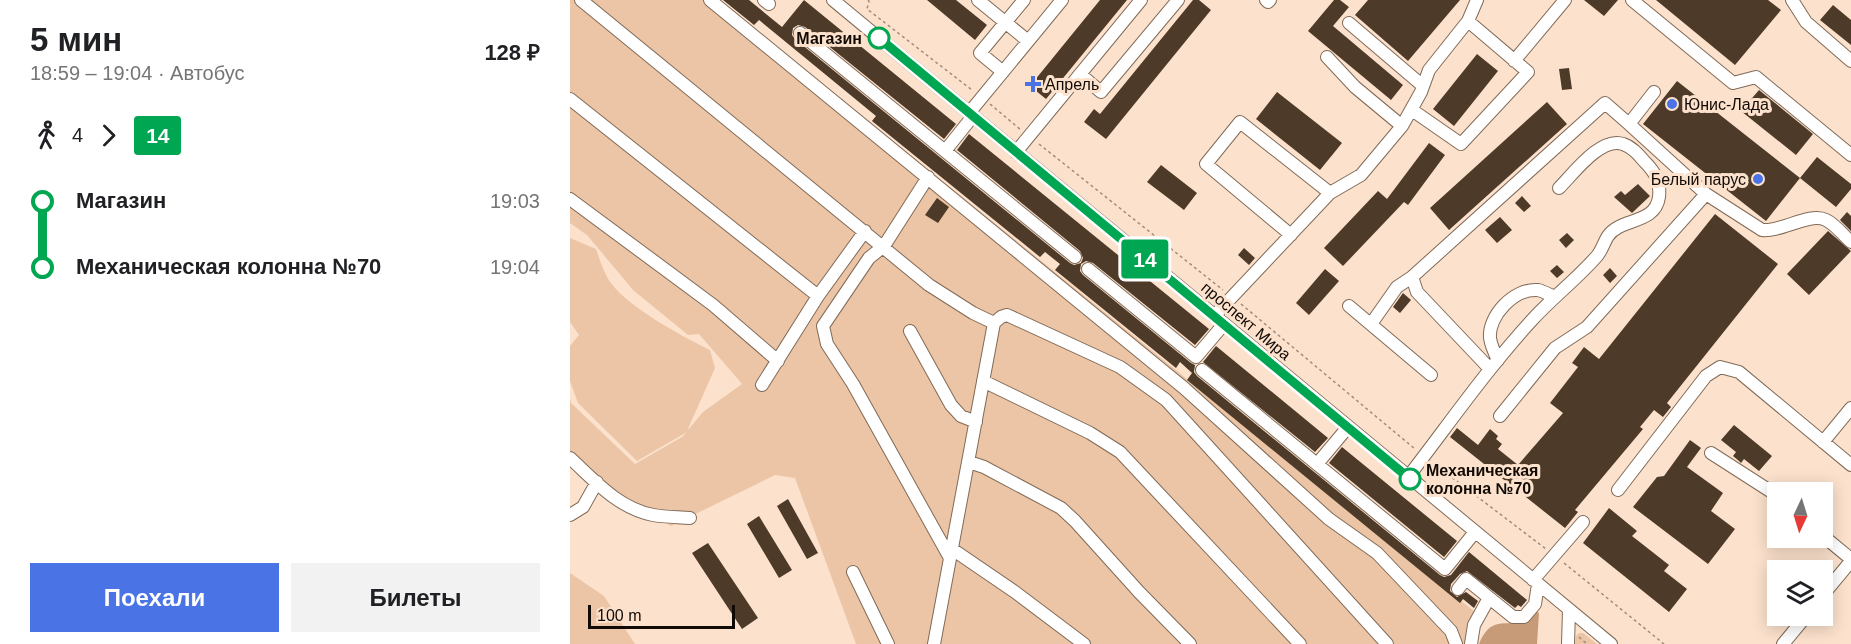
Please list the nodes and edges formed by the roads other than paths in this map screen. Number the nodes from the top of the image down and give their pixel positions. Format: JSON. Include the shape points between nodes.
{"nodes":[{"id":1,"x":581,"y":0,"type":"edge"},
{"id":2,"x":710,"y":0,"type":"edge"},
{"id":3,"x":833,"y":0,"type":"edge"},
{"id":4,"x":978,"y":0,"type":"edge"},
{"id":5,"x":1024,"y":0,"type":"edge"},
{"id":6,"x":1062,"y":0,"type":"edge"},
{"id":7,"x":1141,"y":0,"type":"edge"},
{"id":8,"x":1178,"y":0,"type":"edge"},
{"id":9,"x":1477,"y":0,"type":"edge"},
{"id":10,"x":1565,"y":0,"type":"edge"},
{"id":11,"x":1632,"y":0,"type":"edge"},
{"id":12,"x":1792,"y":0,"type":"edge"},
{"id":13,"x":1468,"y":21,"type":"junction"},
{"id":14,"x":1005,"y":23,"type":"junction"},
{"id":15,"x":1349,"y":23,"type":"dead end"},
{"id":16,"x":800,"y":33,"type":"dead end"},
{"id":17,"x":1028,"y":41,"type":"junction"},
{"id":18,"x":1327,"y":57,"type":"dead end"},
{"id":19,"x":1514,"y":61,"type":"junction"},
{"id":20,"x":1851,"y":61,"type":"edge"},
{"id":21,"x":1003,"y":72,"type":"junction"},
{"id":22,"x":1080,"y":74,"type":"junction"},
{"id":23,"x":1423,"y":86,"type":"junction"},
{"id":24,"x":1654,"y":92,"type":"dead end"},
{"id":25,"x":570,"y":99,"type":"edge"},
{"id":26,"x":1412,"y":110,"type":"junction"},
{"id":27,"x":971,"y":115,"type":"junction"},
{"id":28,"x":1629,"y":124,"type":"junction"},
{"id":29,"x":1402,"y":126,"type":"junction"},
{"id":30,"x":945,"y":151,"type":"junction"},
{"id":31,"x":1016,"y":152,"type":"junction"},
{"id":32,"x":1851,"y":154,"type":"edge"},
{"id":33,"x":928,"y":177,"type":"junction"},
{"id":34,"x":1559,"y":188,"type":"dead end"},
{"id":35,"x":1330,"y":193,"type":"junction"},
{"id":36,"x":1706,"y":194,"type":"junction"},
{"id":37,"x":570,"y":199,"type":"edge"},
{"id":38,"x":865,"y":231,"type":"junction"},
{"id":39,"x":1291,"y":235,"type":"junction"},
{"id":40,"x":1851,"y":242,"type":"edge"},
{"id":41,"x":884,"y":246,"type":"junction"},
{"id":42,"x":1074,"y":257,"type":"dead end"},
{"id":43,"x":1088,"y":269,"type":"dead end"},
{"id":44,"x":1412,"y":278,"type":"junction"},
{"id":45,"x":818,"y":296,"type":"junction"},
{"id":46,"x":1555,"y":297,"type":"junction"},
{"id":47,"x":1349,"y":306,"type":"dead end"},
{"id":48,"x":1214,"y":316,"type":"junction"},
{"id":49,"x":994,"y":323,"type":"junction"},
{"id":50,"x":1224,"y":324,"type":"junction"},
{"id":51,"x":1371,"y":324,"type":"junction"},
{"id":52,"x":910,"y":330,"type":"dead end"},
{"id":53,"x":778,"y":361,"type":"junction"},
{"id":54,"x":1494,"y":365,"type":"junction"},
{"id":55,"x":1202,"y":370,"type":"dead end"},
{"id":56,"x":1431,"y":375,"type":"dead end"},
{"id":57,"x":983,"y":381,"type":"junction"},
{"id":58,"x":762,"y":385,"type":"dead end"},
{"id":59,"x":1851,"y":408,"type":"edge"},
{"id":60,"x":1500,"y":416,"type":"dead end"},
{"id":61,"x":976,"y":423,"type":"junction"},
{"id":62,"x":1348,"y":427,"type":"junction"},
{"id":63,"x":1823,"y":442,"type":"junction"},
{"id":64,"x":1711,"y":453,"type":"dead end"},
{"id":65,"x":570,"y":458,"type":"edge"},
{"id":66,"x":969,"y":462,"type":"junction"},
{"id":67,"x":1317,"y":464,"type":"junction"},
{"id":68,"x":1851,"y":465,"type":"edge"},
{"id":69,"x":1408,"y":477,"type":"junction"},
{"id":70,"x":597,"y":482,"type":"junction"},
{"id":71,"x":1767,"y":489,"type":"edge"},
{"id":72,"x":1618,"y":490,"type":"dead end"},
{"id":73,"x":570,"y":515,"type":"edge"},
{"id":74,"x":690,"y":518,"type":"dead end"},
{"id":75,"x":1583,"y":522,"type":"dead end"},
{"id":76,"x":1475,"y":532,"type":"junction"},
{"id":77,"x":1833,"y":544,"type":"edge"},
{"id":78,"x":951,"y":554,"type":"junction"},
{"id":79,"x":1851,"y":560,"type":"edge"},
{"id":80,"x":853,"y":572,"type":"dead end"},
{"id":81,"x":1535,"y":582,"type":"junction"},
{"id":82,"x":1833,"y":582,"type":"edge"},
{"id":83,"x":1458,"y":589,"type":"dead end"},
{"id":84,"x":1489,"y":598,"type":"junction"},
{"id":85,"x":1569,"y":610,"type":"junction"},
{"id":86,"x":1798,"y":626,"type":"edge"},
{"id":87,"x":888,"y":644,"type":"edge"},
{"id":88,"x":934,"y":644,"type":"edge"},
{"id":89,"x":1084,"y":644,"type":"edge"},
{"id":90,"x":1190,"y":644,"type":"edge"},
{"id":91,"x":1300,"y":644,"type":"edge"},
{"id":92,"x":1387,"y":644,"type":"edge"},
{"id":93,"x":1456,"y":644,"type":"edge"},
{"id":94,"x":1471,"y":644,"type":"edge"},
{"id":95,"x":1568,"y":644,"type":"edge"},
{"id":96,"x":1611,"y":644,"type":"edge"},
{"id":97,"x":1783,"y":644,"type":"edge"}],
"edges":[{"from":1,"to":38,"type":"street"},
{"from":2,"to":33,"type":"street"},
{"from":3,"to":27,"type":"street","name":"проспект Мира"},
{"from":4,"to":14,"type":"street"},
{"from":5,"to":14,"type":"street"},
{"from":6,"to":17,"type":"street"},
{"from":7,"to":22,"type":"street"},
{"from":8,"to":22,"type":"street","via":[[1101,92]]},
{"from":9,"to":13,"type":"street"},
{"from":10,"to":19,"type":"street"},
{"from":11,"to":32,"type":"street","via":[[1733,83],[1756,77]]},
{"from":12,"to":20,"type":"street","via":[[1806,22]]},
{"from":13,"to":19,"type":"street"},
{"from":13,"to":23,"type":"street","via":[[1429,70]]},
{"from":14,"to":17,"type":"street"},
{"from":14,"to":21,"type":"street","via":[[980,53]]},
{"from":15,"to":23,"type":"street"},
{"from":16,"to":30,"type":"street"},
{"from":17,"to":21,"type":"street"},
{"from":18,"to":29,"type":"street","via":[[1355,87]]},
{"from":19,"to":26,"type":"street","via":[[1528,72],[1461,144]]},
{"from":21,"to":27,"type":"street"},
{"from":22,"to":31,"type":"street"},
{"from":23,"to":26,"type":"street"},
{"from":24,"to":28,"type":"street"},
{"from":25,"to":45,"type":"street"},
{"from":26,"to":29,"type":"street"},
{"from":27,"to":30,"type":"street"},
{"from":27,"to":31,"type":"street","name":"проспект Мира"},
{"from":28,"to":36,"type":"street"},
{"from":28,"to":44,"type":"street","via":[[1605,103]]},
{"from":29,"to":35,"type":"street","via":[[1361,175]]},
{"from":30,"to":42,"type":"street"},
{"from":31,"to":48,"type":"street","name":"проспект Мира"},
{"from":33,"to":41,"type":"street"},
{"from":33,"to":93,"type":"street","via":[[1184,388],[1329,519],[1377,553],[1451,631]]},
{"from":34,"to":46,"type":"street","via":[[1594,152],[1606,144],[1621,142],[1652,169],[1659,182],[1659,199],[1642,219],[1618,226],[1599,254]]},
{"from":35,"to":39,"type":"street"},
{"from":35,"to":39,"type":"street","via":[[1240,122],[1206,164]]},
{"from":36,"to":40,"type":"street","via":[[1762,230],[1772,231],[1812,218],[1826,220]]},
{"from":36,"to":60,"type":"street","via":[[1587,327],[1555,348]]},
{"from":37,"to":53,"type":"street","via":[[713,304]]},
{"from":38,"to":41,"type":"street"},
{"from":38,"to":45,"type":"street"},
{"from":39,"to":48,"type":"street"},
{"from":41,"to":49,"type":"street","via":[[929,285]]},
{"from":41,"to":78,"type":"street","via":[[869,258],[823,326],[824,334]]},
{"from":43,"to":50,"type":"street","via":[[1196,357]]},
{"from":44,"to":51,"type":"street","via":[[1397,287]]},
{"from":44,"to":54,"type":"street","via":[[1417,292]]},
{"from":45,"to":53,"type":"street"},
{"from":46,"to":54,"type":"street"},
{"from":46,"to":54,"type":"street","via":[[1538,290],[1520,293],[1503,306],[1491,322]]},
{"from":47,"to":51,"type":"street"},
{"from":48,"to":50,"type":"street","name":"проспект Мира"},
{"from":49,"to":57,"type":"street"},
{"from":49,"to":92,"type":"street","via":[[1007,315],[1017,318],[1120,367],[1166,400]]},
{"from":50,"to":62,"type":"street","name":"проспект Мира"},
{"from":51,"to":56,"type":"street"},
{"from":52,"to":61,"type":"street","via":[[951,405],[961,416]]},
{"from":53,"to":58,"type":"street"},
{"from":54,"to":69,"type":"street"},
{"from":55,"to":67,"type":"street"},
{"from":57,"to":61,"type":"street"},
{"from":57,"to":91,"type":"street","via":[[1090,433],[1120,452]]},
{"from":59,"to":63,"type":"street"},
{"from":61,"to":66,"type":"street"},
{"from":62,"to":67,"type":"street"},
{"from":62,"to":69,"type":"street","name":"проспект Мира"},
{"from":63,"to":68,"type":"street"},
{"from":63,"to":72,"type":"street","via":[[1739,372],[1720,367],[1707,376]]},
{"from":64,"to":71,"type":"street"},
{"from":65,"to":70,"type":"street"},
{"from":66,"to":78,"type":"street"},
{"from":66,"to":90,"type":"street","via":[[1060,508]]},
{"from":67,"to":76,"type":"street","via":[[1445,569]]},
{"from":69,"to":76,"type":"street","name":"проспект Мира"},
{"from":70,"to":73,"type":"street","via":[[582,507]]},
{"from":70,"to":74,"type":"street","via":[[631,508],[653,515]]},
{"from":75,"to":81,"type":"street"},
{"from":76,"to":81,"type":"street","name":"проспект Мира"},
{"from":77,"to":79,"type":"street"},
{"from":78,"to":88,"type":"street"},
{"from":78,"to":89,"type":"street","via":[[1015,592]]},
{"from":79,"to":82,"type":"street"},
{"from":80,"to":87,"type":"street"},
{"from":81,"to":84,"type":"street","via":[[1535,604],[1524,617],[1513,616]]},
{"from":81,"to":85,"type":"street","name":"проспект Мира"},
{"from":83,"to":84,"type":"street","via":[[1466,579]]},
{"from":84,"to":94,"type":"street","via":[[1474,625]]},
{"from":85,"to":95,"type":"street"},
{"from":85,"to":96,"type":"street","name":"проспект Мира"},
{"from":86,"to":97,"type":"street"}]}
